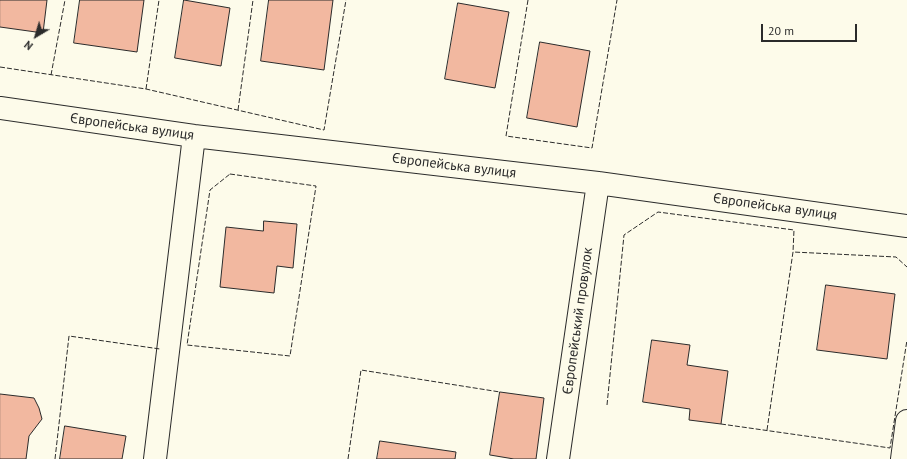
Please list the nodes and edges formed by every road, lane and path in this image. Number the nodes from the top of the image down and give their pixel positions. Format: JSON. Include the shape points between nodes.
{"nodes":[{"id":1,"x":0,"y":108,"type":"edge"},
{"id":2,"x":194,"y":136,"type":"junction"},
{"id":3,"x":598,"y":183,"type":"junction"},
{"id":4,"x":907,"y":226,"type":"edge"},
{"id":5,"x":907,"y":421,"type":"edge"},
{"id":6,"x":155,"y":459,"type":"edge"},
{"id":7,"x":558,"y":459,"type":"edge"},
{"id":8,"x":902,"y":459,"type":"edge"}],
"edges":[{"from":1,"to":2,"type":"street","name":"Європейська вулиця"},
{"from":2,"to":3,"type":"street","name":"Європейська вулиця"},
{"from":2,"to":6,"type":"street"},
{"from":3,"to":4,"type":"street","name":"Європейська вулиця"},
{"from":3,"to":7,"type":"street","name":"Європейський провулок"},
{"from":5,"to":8,"type":"street"}]}
